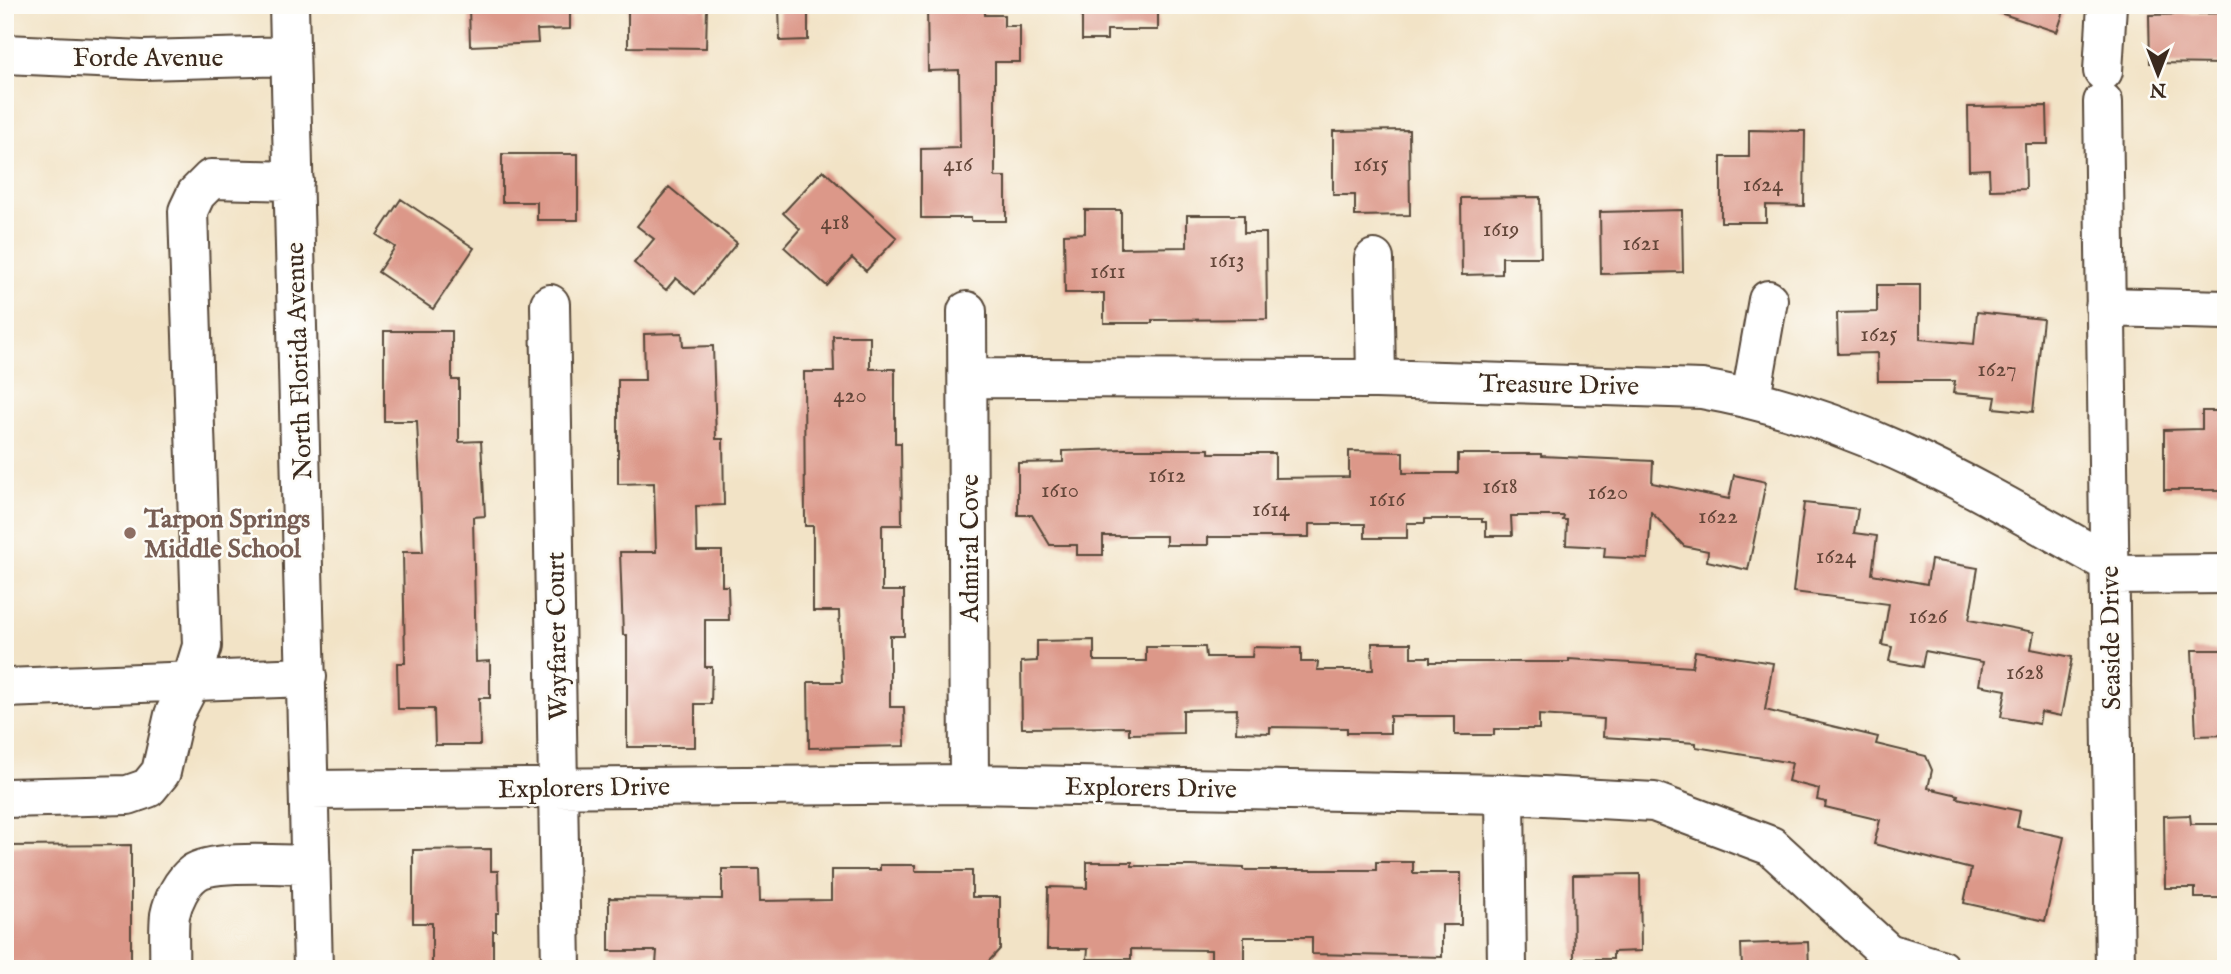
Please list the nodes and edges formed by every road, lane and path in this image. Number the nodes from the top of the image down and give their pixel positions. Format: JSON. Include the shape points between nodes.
{"nodes":[{"id":1,"x":289,"y":5,"type":"edge"},
{"id":2,"x":2107,"y":5,"type":"edge"},
{"id":3,"x":5,"y":54,"type":"edge"},
{"id":4,"x":290,"y":55,"type":"junction"},
{"id":5,"x":294,"y":181,"type":"junction"},
{"id":6,"x":1374,"y":259,"type":"dead end"},
{"id":7,"x":1768,"y":300,"type":"dead end"},
{"id":8,"x":550,"y":304,"type":"dead end"},
{"id":9,"x":2105,"y":307,"type":"junction"},
{"id":10,"x":2226,"y":310,"type":"edge"},
{"id":11,"x":967,"y":312,"type":"dead end"},
{"id":12,"x":968,"y":378,"type":"junction"},
{"id":13,"x":1376,"y":379,"type":"junction"},
{"id":14,"x":1751,"y":397,"type":"junction"},
{"id":15,"x":2110,"y":570,"type":"junction"},
{"id":16,"x":2226,"y":574,"type":"edge"},
{"id":17,"x":307,"y":677,"type":"junction"},
{"id":18,"x":191,"y":682,"type":"junction"},
{"id":19,"x":5,"y":688,"type":"edge"},
{"id":20,"x":969,"y":784,"type":"junction"},
{"id":21,"x":559,"y":787,"type":"junction"},
{"id":22,"x":310,"y":790,"type":"junction"},
{"id":23,"x":1505,"y":794,"type":"junction"},
{"id":24,"x":5,"y":798,"type":"edge"},
{"id":25,"x":311,"y":865,"type":"junction"},
{"id":26,"x":1888,"y":961,"type":"edge"},
{"id":27,"x":169,"y":969,"type":"edge"},
{"id":28,"x":313,"y":969,"type":"edge"},
{"id":29,"x":561,"y":969,"type":"edge"},
{"id":30,"x":1507,"y":969,"type":"edge"},
{"id":31,"x":1940,"y":969,"type":"edge"},
{"id":32,"x":2115,"y":969,"type":"edge"}],
"edges":[{"from":1,"to":4,"type":"street","name":"North Florida Avenue"},
{"from":2,"to":9,"type":"street","name":"Seaside Drive"},
{"from":3,"to":4,"type":"street","name":"Forde Avenue","via":[[143,60]]},
{"from":4,"to":5,"type":"street","name":"North Florida Avenue"},
{"from":5,"to":17,"type":"street","name":"North Florida Avenue"},
{"from":5,"to":18,"type":"street","via":[[211,180],[196,194],[188,211],[202,646]]},
{"from":6,"to":13,"type":"street"},
{"from":7,"to":14,"type":"street"},
{"from":8,"to":21,"type":"street","name":"Wayfarer Court"},
{"from":9,"to":10,"type":"street"},
{"from":9,"to":15,"type":"street","name":"Seaside Drive"},
{"from":11,"to":12,"type":"street","name":"Admiral Cove"},
{"from":12,"to":13,"type":"street","name":"Treasure Drive"},
{"from":12,"to":20,"type":"street","name":"Admiral Cove"},
{"from":13,"to":14,"type":"street","name":"Treasure Drive","via":[[1671,386]]},
{"from":14,"to":15,"type":"street","name":"Treasure Drive","via":[[1912,456]]},
{"from":15,"to":16,"type":"street"},
{"from":15,"to":32,"type":"street","name":"Seaside Drive"},
{"from":17,"to":18,"type":"street"},
{"from":17,"to":22,"type":"street","name":"North Florida Avenue"},
{"from":18,"to":19,"type":"street"},
{"from":18,"to":24,"type":"street","via":[[174,715],[161,772],[148,788],[128,795]]},
{"from":20,"to":21,"type":"street","name":"Explorers Drive"},
{"from":20,"to":23,"type":"street","name":"Explorers Drive"},
{"from":21,"to":22,"type":"street","name":"Explorers Drive"},
{"from":21,"to":29,"type":"street","name":"Wayfarer Court"},
{"from":22,"to":25,"type":"street","name":"North Florida Avenue"},
{"from":23,"to":26,"type":"street","name":"Explorers Drive","via":[[1654,802],[1771,846]]},
{"from":23,"to":30,"type":"street"},
{"from":25,"to":27,"type":"street","via":[[236,865],[194,872],[170,915]]},
{"from":25,"to":28,"type":"street","name":"North Florida Avenue"},
{"from":26,"to":31,"type":"street","name":"Explorers Drive"}]}
